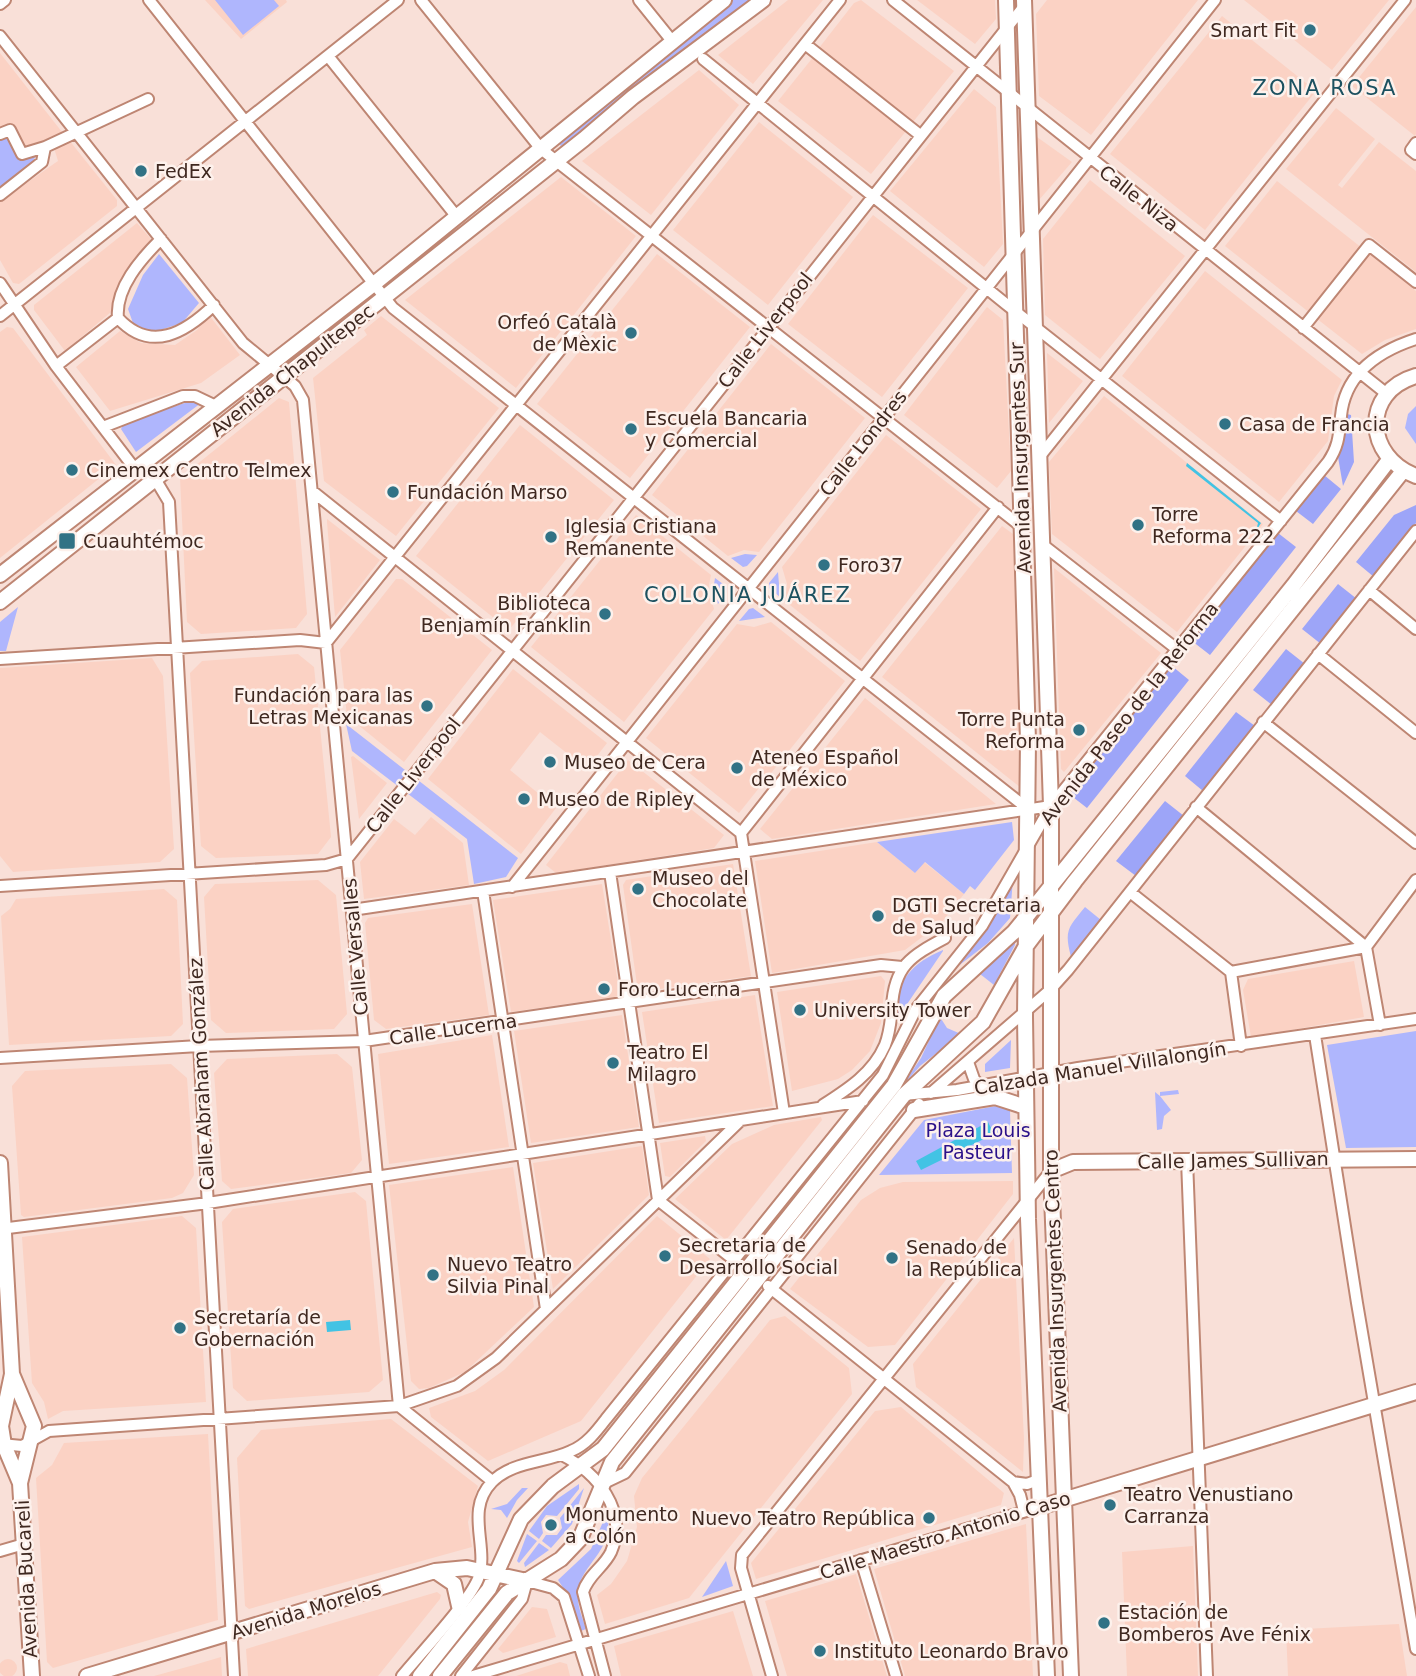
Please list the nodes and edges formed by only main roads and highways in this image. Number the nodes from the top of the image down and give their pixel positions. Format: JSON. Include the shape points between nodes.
{"nodes":[{"id":1,"x":714,"y":0,"type":"edge"},
{"id":2,"x":724,"y":0,"type":"edge"},
{"id":3,"x":764,"y":0,"type":"edge"},
{"id":4,"x":776,"y":0,"type":"edge"},
{"id":5,"x":1006,"y":0,"type":"edge"},
{"id":6,"x":1025,"y":2,"type":"edge"},
{"id":7,"x":570,"y":126,"type":"junction"},
{"id":8,"x":584,"y":139,"type":"junction"},
{"id":9,"x":1416,"y":376,"type":"edge"},
{"id":10,"x":1389,"y":460,"type":"junction"},
{"id":11,"x":1410,"y":474,"type":"edge"},
{"id":12,"x":0,"y":575,"type":"edge"},
{"id":13,"x":0,"y":602,"type":"edge"},
{"id":14,"x":1051,"y":886,"type":"junction"},
{"id":15,"x":1051,"y":914,"type":"junction"},
{"id":16,"x":1027,"y":916,"type":"junction"},
{"id":17,"x":1026,"y":946,"type":"junction"},
{"id":18,"x":1026,"y":1107,"type":"junction"},
{"id":19,"x":914,"y":1110,"type":"road end"},
{"id":20,"x":1416,"y":1159,"type":"edge"},
{"id":21,"x":0,"y":1163,"type":"edge"},
{"id":22,"x":1051,"y":1171,"type":"junction"},
{"id":23,"x":2,"y":1229,"type":"edge"},
{"id":24,"x":12,"y":1374,"type":"junction"},
{"id":25,"x":1416,"y":1392,"type":"edge"},
{"id":26,"x":2,"y":1445,"type":"edge"},
{"id":27,"x":20,"y":1483,"type":"junction"},
{"id":28,"x":1063,"y":1500,"type":"junction"},
{"id":29,"x":1040,"y":1507,"type":"junction"},
{"id":30,"x":435,"y":1571,"type":"junction"},
{"id":31,"x":498,"y":1574,"type":"junction"},
{"id":32,"x":527,"y":1581,"type":"junction"},
{"id":33,"x":459,"y":1606,"type":"road end"},
{"id":34,"x":1045,"y":1628,"type":"junction"},
{"id":35,"x":1069,"y":1628,"type":"junction"},
{"id":36,"x":32,"y":1676,"type":"edge"},
{"id":37,"x":87,"y":1676,"type":"edge"},
{"id":38,"x":420,"y":1676,"type":"edge"},
{"id":39,"x":440,"y":1676,"type":"edge"},
{"id":40,"x":1047,"y":1676,"type":"edge"},
{"id":41,"x":1071,"y":1676,"type":"edge"}],
"edges":[{"from":1,"to":7,"type":"main road","name":"Avenida Chapultepec","via":[[597,96]]},
{"from":2,"to":7,"type":"main road","name":"Avenida Chapultepec"},
{"from":3,"to":8,"type":"main road","name":"Avenida Chapultepec","via":[[632,97]]},
{"from":4,"to":8,"type":"main road","name":"Avenida Chapultepec","via":[[703,60]]},
{"from":5,"to":16,"type":"main road","name":"Avenida Insurgentes Sur","via":[[1016,250]]},
{"from":6,"to":14,"type":"main road","name":"Avenida Insurgentes Sur"},
{"from":7,"to":12,"type":"main road","name":"Avenida Chapultepec"},
{"from":8,"to":13,"type":"main road","name":"Avenida Chapultepec"},
{"from":9,"to":10,"type":"main road","via":[[1387,394],[1378,413],[1379,444]]},
{"from":10,"to":11,"type":"main road"},
{"from":10,"to":14,"type":"main road"},
{"from":11,"to":15,"type":"main road"},
{"from":14,"to":15,"type":"main road","name":"Avenida Insurgentes Centro"},
{"from":14,"to":16,"type":"main road"},
{"from":15,"to":17,"type":"main road"},
{"from":15,"to":22,"type":"main road","name":"Avenida Insurgentes Centro"},
{"from":16,"to":17,"type":"main road","name":"Avenida Insurgentes Centro"},
{"from":16,"to":31,"type":"main road","via":[[944,996],[912,1057],[884,1097],[600,1452],[552,1486],[521,1519]]},
{"from":17,"to":18,"type":"main road","name":"Avenida Insurgentes Centro"},
{"from":17,"to":32,"type":"main road","via":[[983,1022],[904,1095],[766,1284],[612,1462],[580,1539],[561,1559]]},
{"from":18,"to":19,"type":"main road","via":[[995,1097]]},
{"from":18,"to":29,"type":"main road","name":"Avenida Insurgentes Centro"},
{"from":20,"to":22,"type":"main road","name":"Calle James Sullivan","via":[[1073,1163]]},
{"from":21,"to":23,"type":"main road","name":"Avenida Bucareli"},
{"from":22,"to":28,"type":"main road","name":"Avenida Insurgentes Centro"},
{"from":23,"to":24,"type":"main road","name":"Avenida Bucareli"},
{"from":24,"to":26,"type":"main road","name":"Avenida Bucareli","via":[[2,1419]]},
{"from":24,"to":27,"type":"main road","name":"Avenida Bucareli","via":[[31,1416],[32,1443]]},
{"from":25,"to":28,"type":"main road","name":"Calle Maestro Antonio Caso"},
{"from":26,"to":27,"type":"main road","name":"Avenida Bucareli"},
{"from":27,"to":36,"type":"main road","name":"Avenida Bucareli"},
{"from":28,"to":29,"type":"main road","name":"Calle Maestro Antonio Caso"},
{"from":28,"to":35,"type":"main road","name":"Avenida Insurgentes Centro"},
{"from":29,"to":34,"type":"main road","name":"Avenida Insurgentes Centro"},
{"from":30,"to":31,"type":"main road","name":"Avenida Morelos","via":[[456,1567]]},
{"from":30,"to":33,"type":"main road","via":[[454,1584]]},
{"from":30,"to":37,"type":"main road","name":"Avenida Morelos"},
{"from":31,"to":32,"type":"main road","name":"Avenida Morelos"},
{"from":31,"to":38,"type":"main road"},
{"from":32,"to":39,"type":"main road","via":[[507,1593]]},
{"from":34,"to":35,"type":"main road"},
{"from":34,"to":40,"type":"main road","name":"Avenida Insurgentes Centro"},
{"from":35,"to":41,"type":"main road","name":"Avenida Insurgentes Centro"}]}
